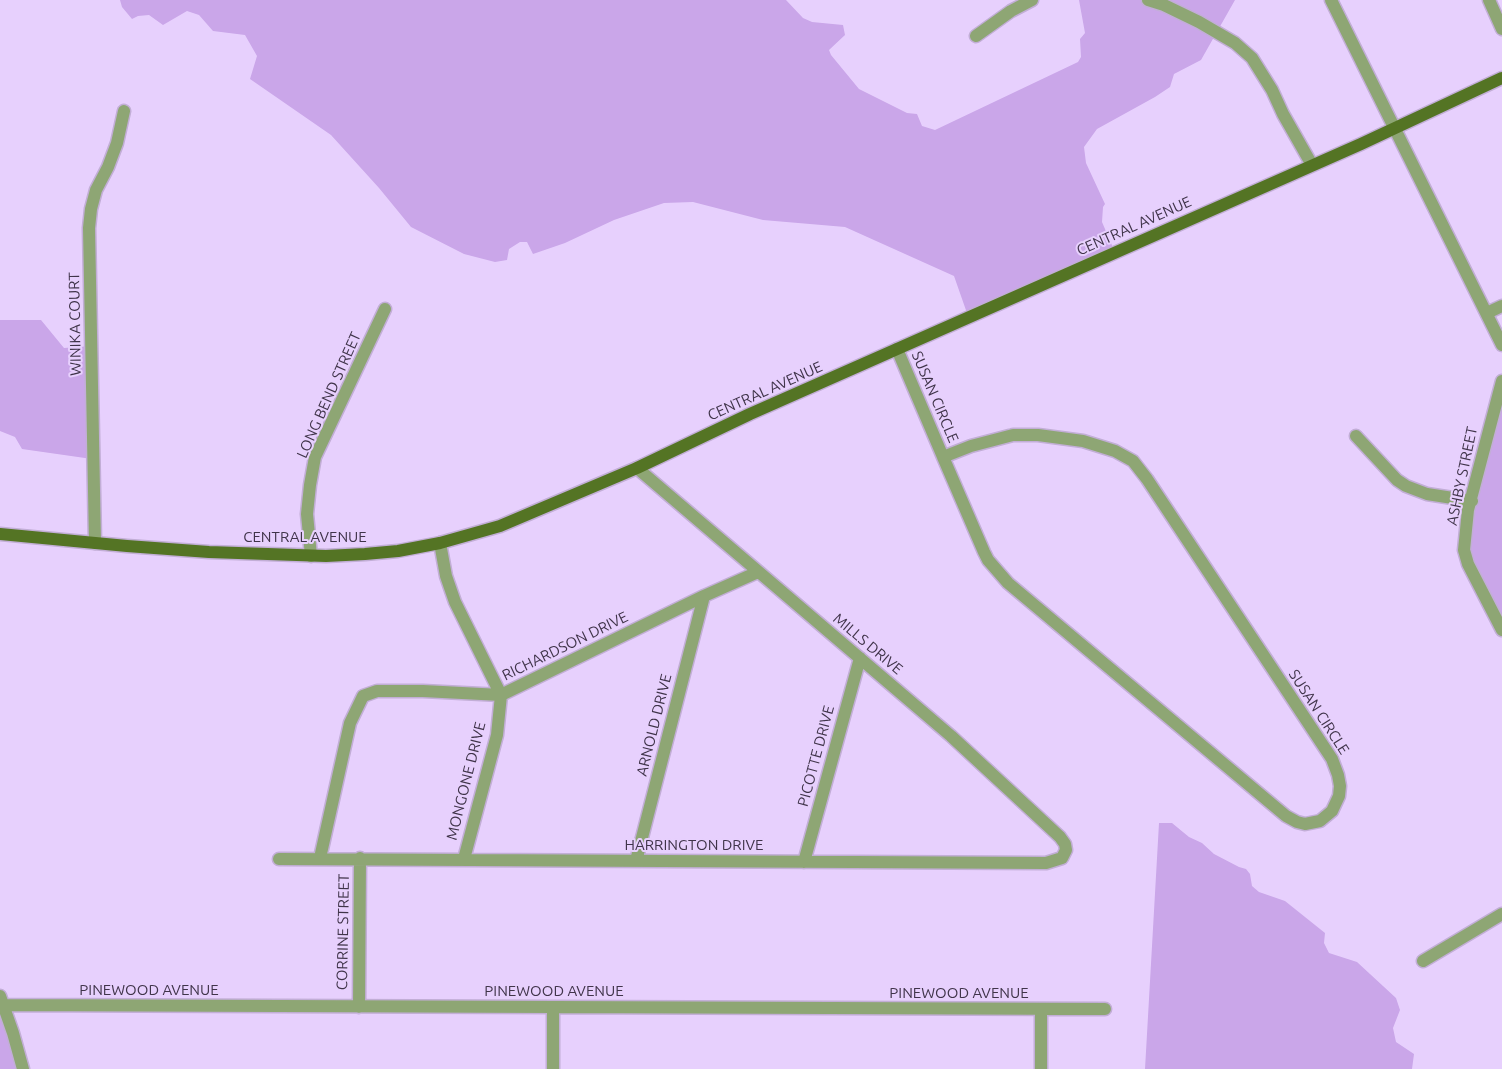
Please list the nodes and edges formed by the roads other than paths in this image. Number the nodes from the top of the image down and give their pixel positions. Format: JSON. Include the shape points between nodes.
{"nodes":[{"id":1,"x":1032,"y":0,"type":"edge"},
{"id":2,"x":1148,"y":0,"type":"edge"},
{"id":3,"x":1331,"y":0,"type":"edge"},
{"id":4,"x":1489,"y":0,"type":"edge"},
{"id":5,"x":1502,"y":29,"type":"edge"},
{"id":6,"x":976,"y":36,"type":"dead end"},
{"id":7,"x":1502,"y":78,"type":"edge"},
{"id":8,"x":124,"y":111,"type":"dead end"},
{"id":9,"x":1395,"y":128,"type":"junction"},
{"id":10,"x":1312,"y":165,"type":"junction"},
{"id":11,"x":1502,"y":306,"type":"edge"},
{"id":12,"x":385,"y":309,"type":"dead end"},
{"id":13,"x":1487,"y":314,"type":"junction"},
{"id":14,"x":1502,"y":345,"type":"edge"},
{"id":15,"x":898,"y":349,"type":"junction"},
{"id":16,"x":1502,"y":381,"type":"edge"},
{"id":17,"x":1356,"y":436,"type":"dead end"},
{"id":18,"x":943,"y":456,"type":"junction"},
{"id":19,"x":637,"y":468,"type":"junction"},
{"id":20,"x":1472,"y":501,"type":"junction"},
{"id":21,"x":0,"y":534,"type":"edge"},
{"id":22,"x":95,"y":543,"type":"junction"},
{"id":23,"x":440,"y":543,"type":"junction"},
{"id":24,"x":311,"y":556,"type":"junction"},
{"id":25,"x":758,"y":572,"type":"junction"},
{"id":26,"x":704,"y":596,"type":"junction"},
{"id":27,"x":1502,"y":630,"type":"edge"},
{"id":28,"x":860,"y":658,"type":"junction"},
{"id":29,"x":501,"y":696,"type":"junction"},
{"id":30,"x":1064,"y":854,"type":"joint"},
{"id":31,"x":320,"y":858,"type":"junction"},
{"id":32,"x":360,"y":858,"type":"junction"},
{"id":33,"x":279,"y":859,"type":"dead end"},
{"id":34,"x":464,"y":859,"type":"junction"},
{"id":35,"x":636,"y":861,"type":"junction"},
{"id":36,"x":804,"y":862,"type":"junction"},
{"id":37,"x":1502,"y":914,"type":"edge"},
{"id":38,"x":1423,"y":961,"type":"dead end"},
{"id":39,"x":2,"y":1001,"type":"edge"},
{"id":40,"x":359,"y":1007,"type":"junction"},
{"id":41,"x":553,"y":1007,"type":"junction"},
{"id":42,"x":1041,"y":1009,"type":"junction"},
{"id":43,"x":1105,"y":1009,"type":"dead end"},
{"id":44,"x":23,"y":1069,"type":"edge"},
{"id":45,"x":553,"y":1069,"type":"edge"},
{"id":46,"x":1041,"y":1069,"type":"edge"}],
"edges":[{"from":1,"to":6,"type":"street"},
{"from":2,"to":10,"type":"street","via":[[1199,22],[1235,43],[1252,58]]},
{"from":3,"to":9,"type":"street"},
{"from":4,"to":5,"type":"street"},
{"from":7,"to":9,"type":"main road","name":"CENTRAL AVENUE"},
{"from":8,"to":22,"type":"street","name":"WINIKA COURT","via":[[117,143],[96,190],[89,228]]},
{"from":9,"to":10,"type":"main road","name":"CENTRAL AVENUE"},
{"from":9,"to":13,"type":"street"},
{"from":10,"to":15,"type":"main road","name":"CENTRAL AVENUE"},
{"from":11,"to":13,"type":"street"},
{"from":12,"to":24,"type":"street","name":"LONG BEND STREET","via":[[316,457],[306,514]]},
{"from":13,"to":14,"type":"street"},
{"from":15,"to":18,"type":"street","name":"SUSAN CIRCLE"},
{"from":15,"to":19,"type":"main road","name":"CENTRAL AVENUE"},
{"from":16,"to":20,"type":"street","name":"ASHBY STREET"},
{"from":17,"to":20,"type":"street","via":[[1396,480],[1406,486],[1427,494]]},
{"from":18,"to":18,"type":"street","name":"SUSAN CIRCLE","via":[[988,560],[1008,584],[1286,816],[1305,824],[1320,821],[1332,811],[1340,786],[1332,759],[1133,462],[1115,451],[1083,441],[1013,435]]},
{"from":19,"to":23,"type":"main road","name":"CENTRAL AVENUE","via":[[500,526]]},
{"from":19,"to":25,"type":"street","name":"MILLS DRIVE"},
{"from":20,"to":27,"type":"street","name":"ASHBY STREET","via":[[1464,550]]},
{"from":21,"to":22,"type":"main road","name":"CENTRAL AVENUE"},
{"from":22,"to":24,"type":"main road","name":"CENTRAL AVENUE"},
{"from":23,"to":24,"type":"main road","name":"CENTRAL AVENUE","via":[[398,551]]},
{"from":23,"to":29,"type":"street","via":[[455,602]]},
{"from":25,"to":26,"type":"street","name":"RICHARDSON DRIVE"},
{"from":25,"to":28,"type":"street","name":"MILLS DRIVE"},
{"from":26,"to":29,"type":"street","name":"RICHARDSON DRIVE"},
{"from":26,"to":35,"type":"street","name":"ARNOLD DRIVE"},
{"from":28,"to":30,"type":"street","name":"MILLS DRIVE","via":[[951,736],[1060,837],[1065,844]]},
{"from":28,"to":36,"type":"street","name":"PICOTTE DRIVE"},
{"from":29,"to":31,"type":"street","name":"RICHARDSON DRIVE","via":[[423,691],[377,691],[363,696],[350,723]]},
{"from":29,"to":34,"type":"street","name":"MONGONE DRIVE","via":[[497,735]]},
{"from":30,"to":36,"type":"street","name":"HARRINGTON DRIVE","via":[[1062,858],[1046,863]]},
{"from":31,"to":32,"type":"street","name":"HARRINGTON DRIVE"},
{"from":31,"to":33,"type":"street","name":"HARRINGTON DRIVE"},
{"from":32,"to":34,"type":"street","name":"HARRINGTON DRIVE"},
{"from":32,"to":40,"type":"street","name":"CORRINE STREET"},
{"from":34,"to":35,"type":"street","name":"HARRINGTON DRIVE"},
{"from":35,"to":36,"type":"street","name":"HARRINGTON DRIVE"},
{"from":37,"to":38,"type":"street"},
{"from":39,"to":40,"type":"street","name":"PINEWOOD AVENUE"},
{"from":39,"to":44,"type":"street"},
{"from":40,"to":41,"type":"street","name":"PINEWOOD AVENUE"},
{"from":41,"to":42,"type":"street","name":"PINEWOOD AVENUE"},
{"from":41,"to":45,"type":"street"},
{"from":42,"to":43,"type":"street","name":"PINEWOOD AVENUE"},
{"from":42,"to":46,"type":"street"}]}
